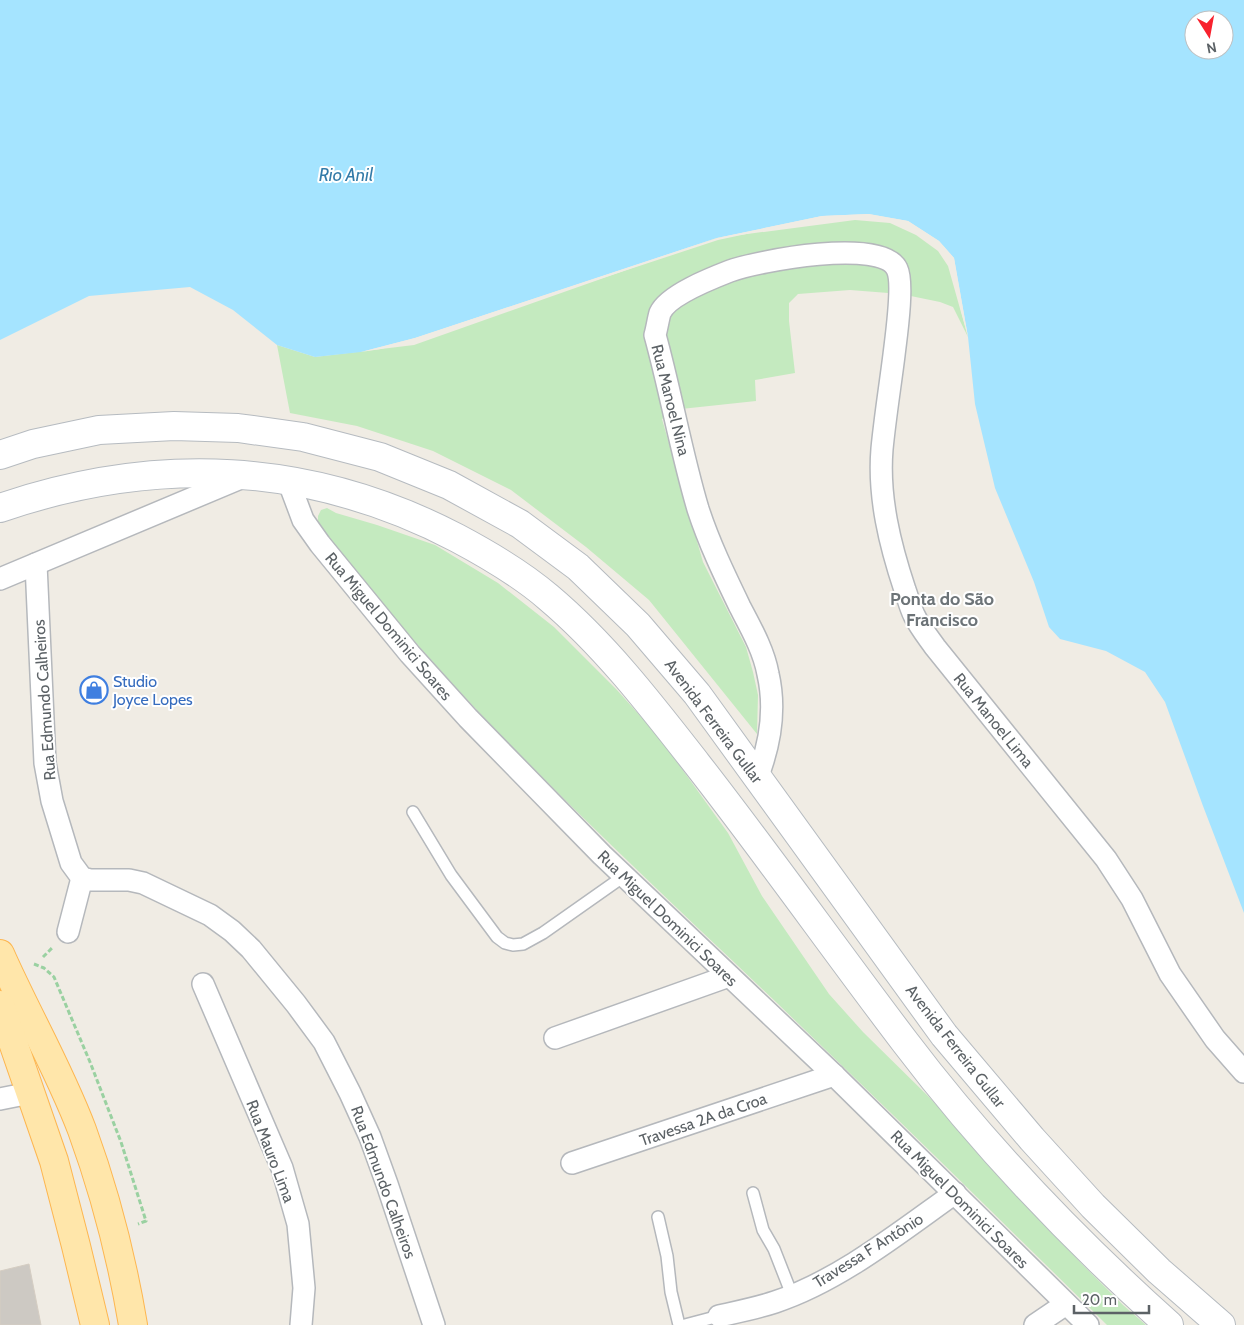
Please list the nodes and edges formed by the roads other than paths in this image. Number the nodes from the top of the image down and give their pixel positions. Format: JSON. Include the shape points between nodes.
{"nodes":[{"id":1,"x":898,"y":320,"type":"joint"},
{"id":2,"x":0,"y":455,"type":"edge"},
{"id":3,"x":248,"y":475,"type":"junction"},
{"id":4,"x":288,"y":480,"type":"junction"},
{"id":5,"x":0,"y":508,"type":"edge"},
{"id":6,"x":36,"y":564,"type":"junction"},
{"id":7,"x":0,"y":578,"type":"edge"},
{"id":8,"x":757,"y":778,"type":"junction"},
{"id":9,"x":413,"y":812,"type":"dead end"},
{"id":10,"x":624,"y":876,"type":"junction"},
{"id":11,"x":82,"y":878,"type":"junction"},
{"id":12,"x":68,"y":932,"type":"dead end"},
{"id":13,"x":2,"y":960,"type":"edge"},
{"id":14,"x":729,"y":976,"type":"junction"},
{"id":15,"x":203,"y":984,"type":"dead end"},
{"id":16,"x":0,"y":1005,"type":"edge"},
{"id":17,"x":555,"y":1038,"type":"dead end"},
{"id":18,"x":30,"y":1053,"type":"junction"},
{"id":19,"x":1244,"y":1072,"type":"edge"},
{"id":20,"x":834,"y":1075,"type":"junction"},
{"id":21,"x":30,"y":1092,"type":"junction"},
{"id":22,"x":0,"y":1098,"type":"edge"},
{"id":23,"x":572,"y":1162,"type":"dead end"},
{"id":24,"x":753,"y":1193,"type":"dead end"},
{"id":25,"x":955,"y":1193,"type":"junction"},
{"id":26,"x":658,"y":1217,"type":"dead end"},
{"id":27,"x":792,"y":1295,"type":"junction"},
{"id":28,"x":1066,"y":1304,"type":"junction"},
{"id":29,"x":719,"y":1316,"type":"joint"},
{"id":30,"x":95,"y":1325,"type":"edge"},
{"id":31,"x":133,"y":1325,"type":"edge"},
{"id":32,"x":301,"y":1325,"type":"edge"},
{"id":33,"x":434,"y":1325,"type":"edge"},
{"id":34,"x":679,"y":1325,"type":"edge"},
{"id":35,"x":685,"y":1325,"type":"edge"},
{"id":36,"x":1035,"y":1325,"type":"edge"},
{"id":37,"x":1088,"y":1325,"type":"edge"},
{"id":38,"x":1169,"y":1325,"type":"edge"},
{"id":39,"x":1220,"y":1325,"type":"edge"}],
"edges":[{"from":1,"to":8,"type":"street","name":"Rua Manoel Nina","via":[[897,268],[877,255],[847,253],[803,255],[743,266],[697,284],[661,312],[655,336],[699,510],[768,672],[772,701],[769,737]]},
{"from":1,"to":19,"type":"street","name":"Rua Manoel Lima","via":[[882,451],[883,501],[896,562],[914,615],[934,647],[1106,859],[1132,899],[1170,974],[1214,1039]]},
{"from":2,"to":8,"type":"main road","name":"Avenida Ferreira Gullar","via":[[33,444],[99,430],[174,426],[238,428],[304,437],[380,457],[449,485],[520,524],[584,573],[638,625],[697,694]]},
{"from":3,"to":4,"type":"main road"},
{"from":3,"to":5,"type":"main road","via":[[153,475],[95,482]]},
{"from":3,"to":6,"type":"street"},
{"from":4,"to":10,"type":"street","name":"Rua Miguel Dominici Soares","via":[[303,520],[410,654],[523,776]]},
{"from":4,"to":38,"type":"main road","via":[[385,506],[426,522],[490,555],[546,595],[597,643],[640,691],[727,802],[908,1046],[962,1112],[1079,1240]]},
{"from":6,"to":7,"type":"street"},
{"from":6,"to":11,"type":"street","name":"Rua Edmundo Calheiros","via":[[46,762],[52,801],[71,863]]},
{"from":8,"to":39,"type":"main road","name":"Avenida Ferreira Gullar","via":[[944,1035],[1032,1139],[1152,1264]]},
{"from":9,"to":10,"type":"lane","via":[[451,875],[497,937],[505,943],[523,944],[543,933]]},
{"from":10,"to":14,"type":"street","name":"Rua Miguel Dominici Soares"},
{"from":11,"to":12,"type":"street"},
{"from":11,"to":33,"type":"street","name":"Rua Edmundo Calheiros","via":[[143,883],[210,915],[251,949],[296,1004],[324,1042],[370,1137]]},
{"from":13,"to":18,"type":"main road"},
{"from":14,"to":17,"type":"street"},
{"from":14,"to":20,"type":"street","name":"Rua Miguel Dominici Soares"},
{"from":15,"to":32,"type":"street","name":"Rua Mauro Lima","via":[[282,1168],[298,1224],[304,1288]]},
{"from":16,"to":18,"type":"main road"},
{"from":18,"to":21,"type":"main road"},
{"from":18,"to":31,"type":"main road","via":[[82,1129],[120,1258]]},
{"from":20,"to":23,"type":"street","name":"Travessa 2A da Croa"},
{"from":20,"to":25,"type":"street","name":"Rua Miguel Dominici Soares"},
{"from":21,"to":22,"type":"street"},
{"from":21,"to":30,"type":"main road","via":[[54,1161]]},
{"from":24,"to":27,"type":"lane","via":[[763,1230]]},
{"from":25,"to":27,"type":"street","name":"Travessa F Antônio","via":[[888,1241],[822,1282]]},
{"from":25,"to":28,"type":"street","name":"Rua Miguel Dominici Soares"},
{"from":26,"to":34,"type":"lane"},
{"from":27,"to":29,"type":"street","name":"Travessa F Antônio"},
{"from":28,"to":36,"type":"street"},
{"from":28,"to":37,"type":"street","name":"Rua Miguel Dominici Soares"},
{"from":29,"to":35,"type":"lane"}]}
